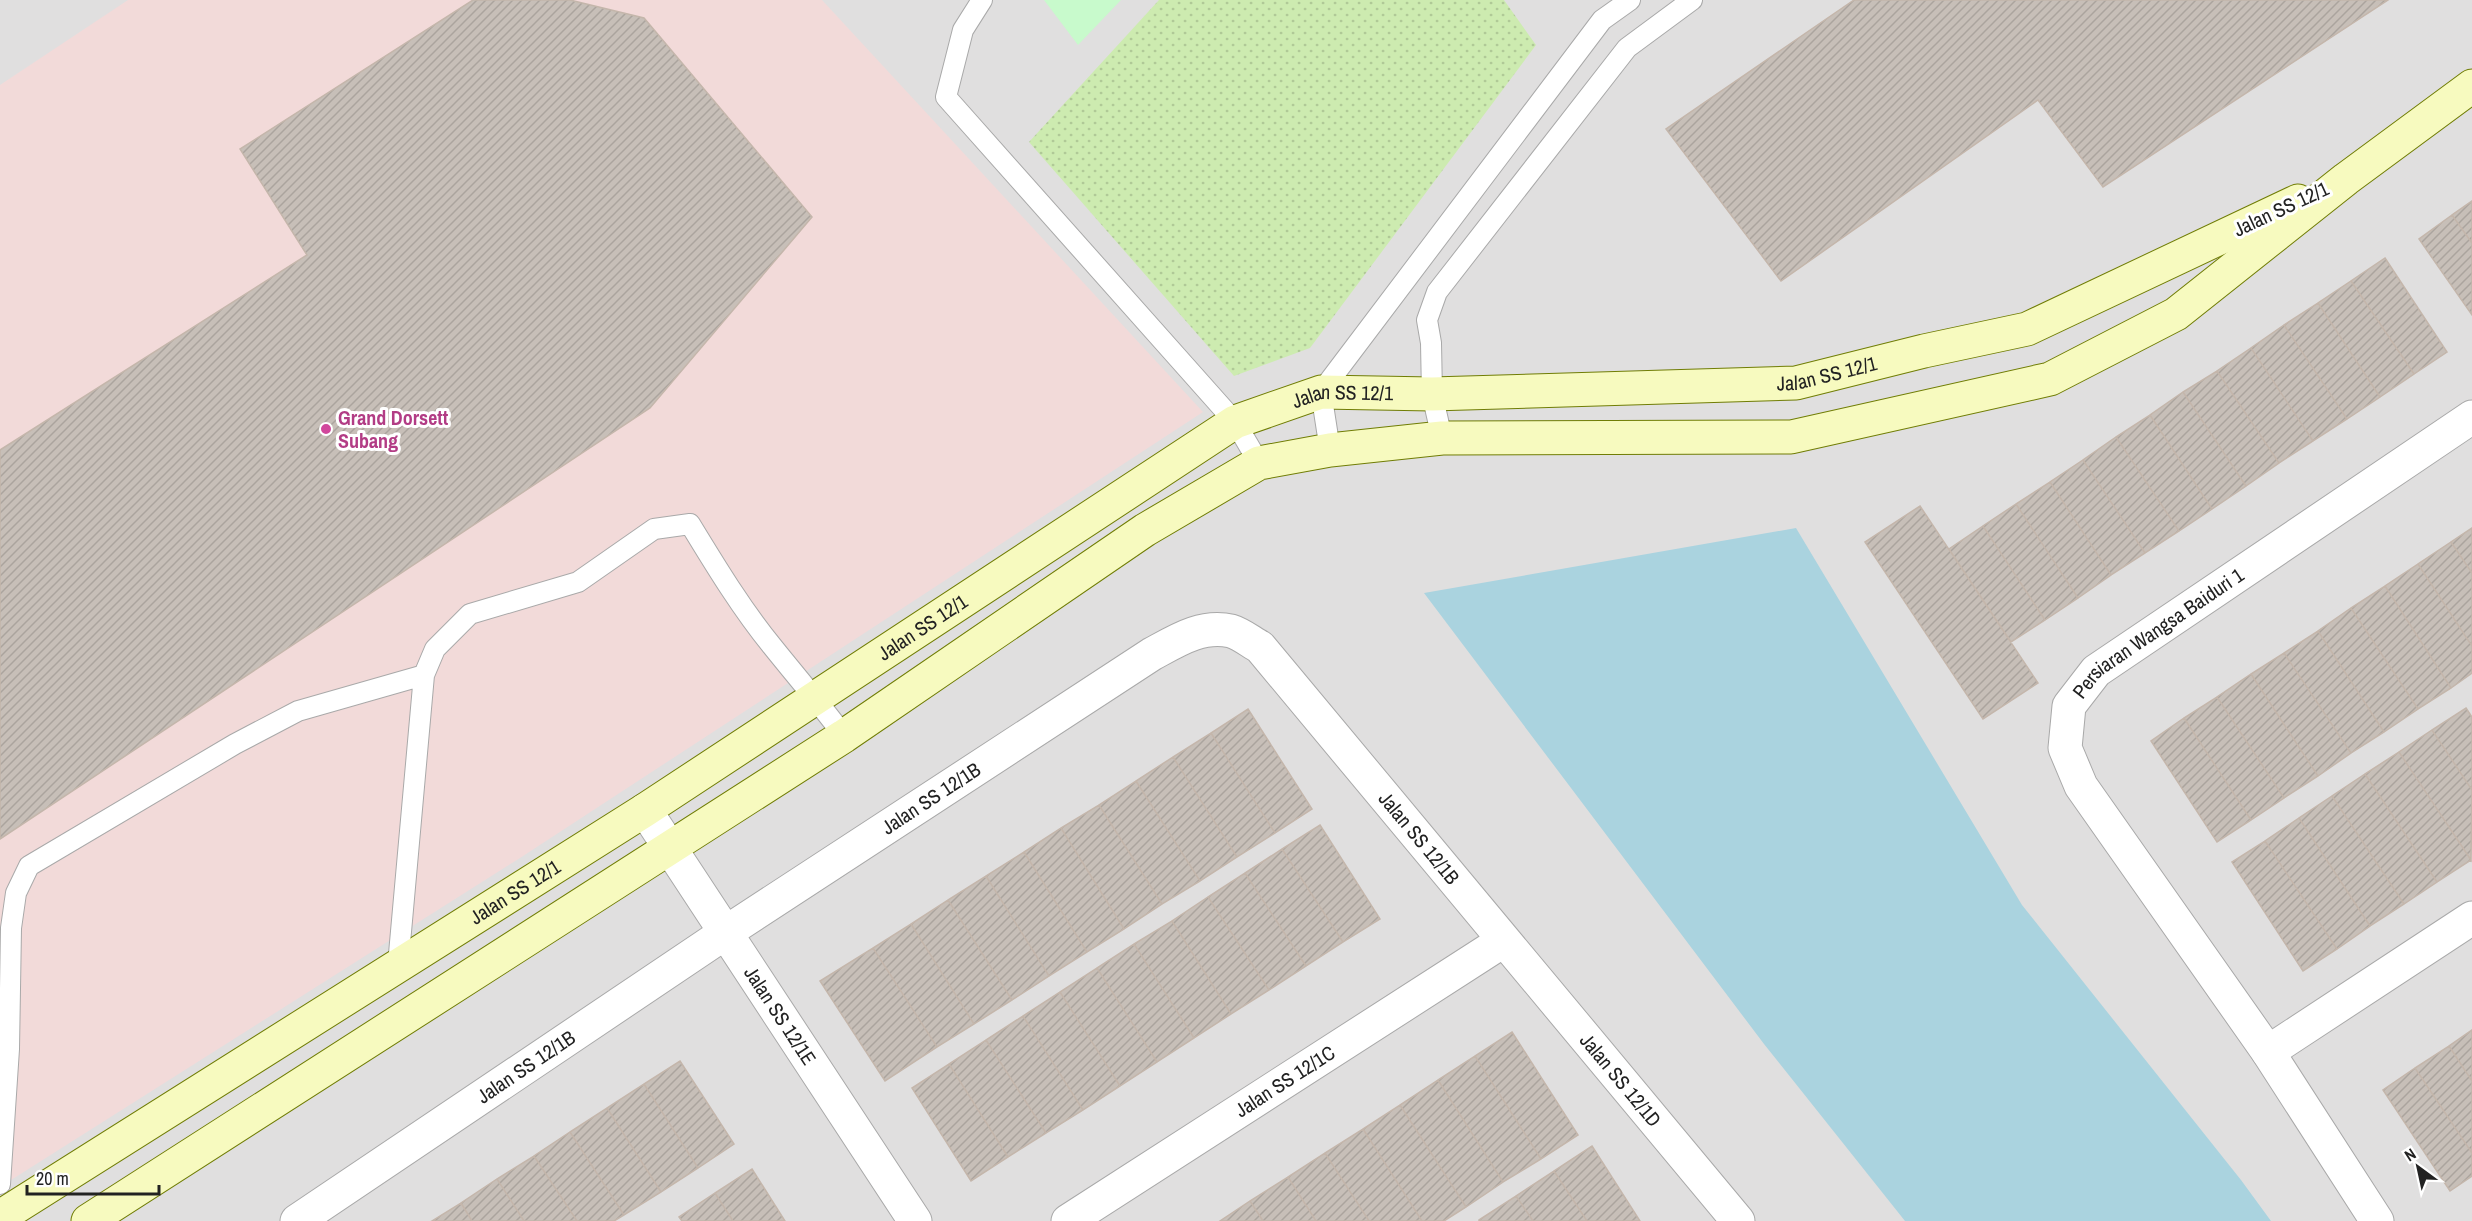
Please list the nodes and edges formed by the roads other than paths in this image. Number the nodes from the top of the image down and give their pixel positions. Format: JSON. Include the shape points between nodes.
{"nodes":[{"id":1,"x":982,"y":0,"type":"edge"},
{"id":2,"x":1629,"y":0,"type":"edge"},
{"id":3,"x":1692,"y":0,"type":"edge"},
{"id":4,"x":2472,"y":86,"type":"edge"},
{"id":5,"x":2346,"y":179,"type":"junction"},
{"id":6,"x":1321,"y":392,"type":"junction"},
{"id":7,"x":1432,"y":394,"type":"junction"},
{"id":8,"x":2472,"y":417,"type":"edge"},
{"id":9,"x":1235,"y":422,"type":"junction"},
{"id":10,"x":1442,"y":438,"type":"junction"},
{"id":11,"x":1330,"y":450,"type":"junction"},
{"id":12,"x":1259,"y":464,"type":"junction"},
{"id":13,"x":424,"y":675,"type":"junction"},
{"id":14,"x":816,"y":698,"type":"junction"},
{"id":15,"x":844,"y":736,"type":"junction"},
{"id":16,"x":645,"y":810,"type":"junction"},
{"id":17,"x":670,"y":848,"type":"junction"},
{"id":18,"x":2472,"y":918,"type":"edge"},
{"id":19,"x":725,"y":933,"type":"junction"},
{"id":20,"x":1503,"y":941,"type":"junction"},
{"id":21,"x":398,"y":965,"type":"junction"},
{"id":22,"x":2268,"y":1052,"type":"junction"},
{"id":23,"x":0,"y":1184,"type":"edge"},
{"id":24,"x":0,"y":1217,"type":"edge"},
{"id":25,"x":88,"y":1221,"type":"edge"},
{"id":26,"x":297,"y":1221,"type":"edge"},
{"id":27,"x":915,"y":1221,"type":"edge"},
{"id":28,"x":1068,"y":1221,"type":"edge"},
{"id":29,"x":1738,"y":1221,"type":"edge"},
{"id":30,"x":2377,"y":1221,"type":"edge"}],
"edges":[{"from":1,"to":9,"type":"lane","via":[[963,30],[946,97]]},
{"from":2,"to":6,"type":"lane","via":[[1602,20]]},
{"from":3,"to":7,"type":"lane","via":[[1627,48],[1437,292],[1427,320]]},
{"from":4,"to":5,"type":"street"},
{"from":5,"to":7,"type":"street","name":"Jalan SS 12/1","via":[[2027,329],[1797,383]]},
{"from":5,"to":10,"type":"street","name":"Jalan SS 12/1","via":[[2176,314],[2050,379],[1791,436]]},
{"from":6,"to":7,"type":"street","name":"Jalan SS 12/1"},
{"from":6,"to":9,"type":"street","name":"Jalan SS 12/1"},
{"from":6,"to":11,"type":"lane"},
{"from":7,"to":10,"type":"lane"},
{"from":8,"to":22,"type":"street","name":"Persiaran Wangsa Baiduri 1","via":[[2096,671],[2069,706],[2065,748],[2080,786]]},
{"from":9,"to":12,"type":"lane"},
{"from":9,"to":14,"type":"street","name":"Jalan SS 12/1"},
{"from":10,"to":11,"type":"street","name":"Jalan SS 12/1"},
{"from":11,"to":12,"type":"street","name":"Jalan SS 12/1"},
{"from":12,"to":15,"type":"street","name":"Jalan SS 12/1","via":[[1145,531]]},
{"from":13,"to":14,"type":"lane","via":[[435,649],[470,614],[578,582],[654,529],[690,524],[771,645]]},
{"from":13,"to":21,"type":"lane"},
{"from":13,"to":23,"type":"lane","via":[[298,711],[28,866],[16,893],[11,928],[9,1049]]},
{"from":14,"to":15,"type":"lane"},
{"from":14,"to":16,"type":"street","name":"Jalan SS 12/1"},
{"from":15,"to":17,"type":"street","name":"Jalan SS 12/1"},
{"from":16,"to":17,"type":"street","name":"Jalan SS 12/1E"},
{"from":16,"to":21,"type":"street","name":"Jalan SS 12/1"},
{"from":17,"to":19,"type":"street","name":"Jalan SS 12/1E"},
{"from":17,"to":25,"type":"street","name":"Jalan SS 12/1"},
{"from":18,"to":22,"type":"street"},
{"from":19,"to":20,"type":"street","name":"Jalan SS 12/1B","via":[[1152,654],[1203,630],[1231,632],[1260,646]]},
{"from":19,"to":26,"type":"street","name":"Jalan SS 12/1B"},
{"from":19,"to":27,"type":"street","name":"Jalan SS 12/1E"},
{"from":20,"to":28,"type":"street","name":"Jalan SS 12/1C"},
{"from":20,"to":29,"type":"street","name":"Jalan SS 12/1D"},
{"from":21,"to":24,"type":"street","name":"Jalan SS 12/1"},
{"from":22,"to":30,"type":"street","name":"Persiaran Wangsa Baiduri 1"}]}
